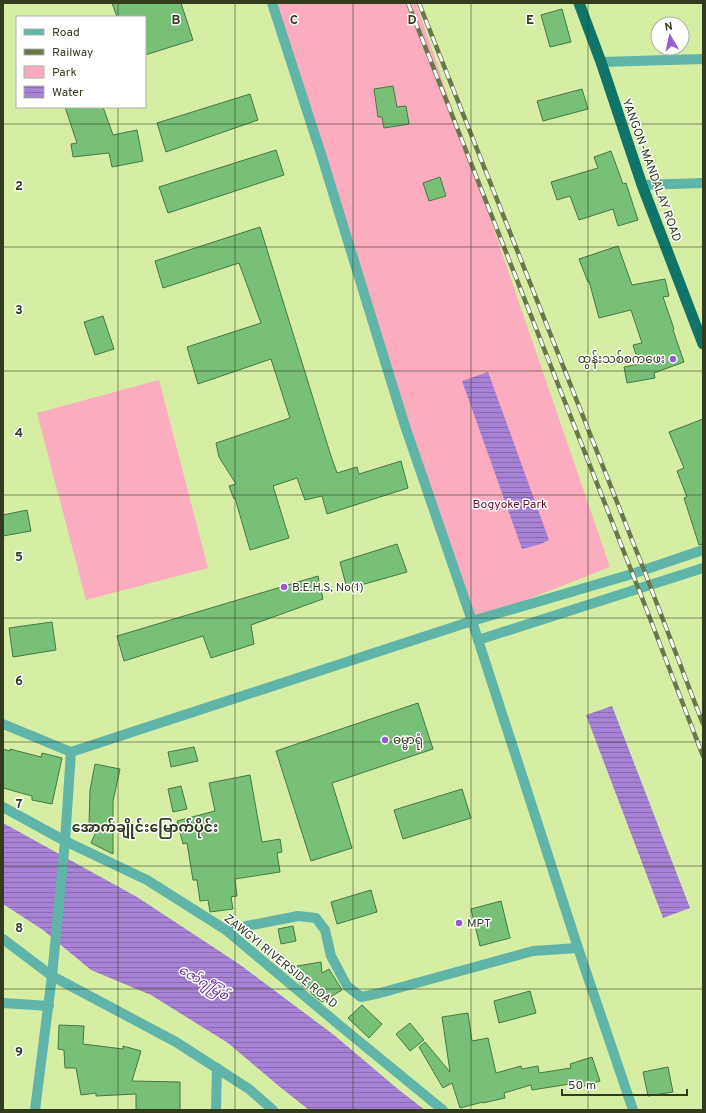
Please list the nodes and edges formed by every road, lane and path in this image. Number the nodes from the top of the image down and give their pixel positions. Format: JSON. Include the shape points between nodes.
{"nodes":[{"id":1,"x":272,"y":3,"type":"edge"},
{"id":2,"x":579,"y":3,"type":"edge"},
{"id":3,"x":703,"y":59,"type":"edge"},
{"id":4,"x":601,"y":62,"type":"junction"},
{"id":5,"x":703,"y":183,"type":"edge"},
{"id":6,"x":642,"y":185,"type":"junction"},
{"id":7,"x":700,"y":327,"type":"edge"},
{"id":8,"x":703,"y":344,"type":"edge"},
{"id":9,"x":703,"y":550,"type":"edge"},
{"id":10,"x":703,"y":568,"type":"edge"},
{"id":11,"x":472,"y":621,"type":"junction"},
{"id":12,"x":478,"y":640,"type":"junction"},
{"id":13,"x":3,"y":724,"type":"edge"},
{"id":14,"x":71,"y":752,"type":"junction"},
{"id":15,"x":3,"y":807,"type":"edge"},
{"id":16,"x":65,"y":840,"type":"junction"},
{"id":17,"x":226,"y":930,"type":"junction"},
{"id":18,"x":3,"y":939,"type":"edge"},
{"id":19,"x":578,"y":948,"type":"junction"},
{"id":20,"x":52,"y":976,"type":"junction"},
{"id":21,"x":3,"y":1003,"type":"edge"},
{"id":22,"x":48,"y":1006,"type":"junction"},
{"id":23,"x":217,"y":1068,"type":"junction"},
{"id":24,"x":35,"y":1110,"type":"edge"},
{"id":25,"x":216,"y":1110,"type":"edge"},
{"id":26,"x":273,"y":1110,"type":"edge"},
{"id":27,"x":443,"y":1110,"type":"edge"},
{"id":28,"x":633,"y":1110,"type":"edge"}],
"edges":[{"from":1,"to":11,"type":"street","via":[[404,423]]},
{"from":2,"to":4,"type":"highway","name":"YANGON-MANDALAY ROAD"},
{"from":3,"to":4,"type":"street"},
{"from":4,"to":6,"type":"highway","name":"YANGON-MANDALAY ROAD"},
{"from":5,"to":6,"type":"street"},
{"from":6,"to":7,"type":"highway","name":"YANGON-MANDALAY ROAD"},
{"from":7,"to":8,"type":"highway","name":"YANGON-MANDALAY ROAD"},
{"from":9,"to":11,"type":"street","via":[[632,574]]},
{"from":10,"to":12,"type":"street"},
{"from":11,"to":12,"type":"street"},
{"from":11,"to":14,"type":"street"},
{"from":12,"to":19,"type":"street"},
{"from":13,"to":14,"type":"street"},
{"from":14,"to":16,"type":"street"},
{"from":15,"to":16,"type":"street","name":"ZAWGYI RIVERSIDE ROAD"},
{"from":16,"to":17,"type":"street","name":"ZAWGYI RIVERSIDE ROAD","via":[[147,880]]},
{"from":16,"to":20,"type":"street"},
{"from":17,"to":19,"type":"street","via":[[298,916],[316,918],[325,930],[331,956],[347,986],[361,997],[533,951]]},
{"from":17,"to":27,"type":"street","name":"ZAWGYI RIVERSIDE ROAD"},
{"from":18,"to":20,"type":"street"},
{"from":19,"to":28,"type":"street"},
{"from":20,"to":22,"type":"street"},
{"from":20,"to":23,"type":"street","via":[[176,1042]]},
{"from":21,"to":22,"type":"street"},
{"from":22,"to":24,"type":"street"},
{"from":23,"to":25,"type":"street"},
{"from":23,"to":26,"type":"street","via":[[249,1089]]}]}
